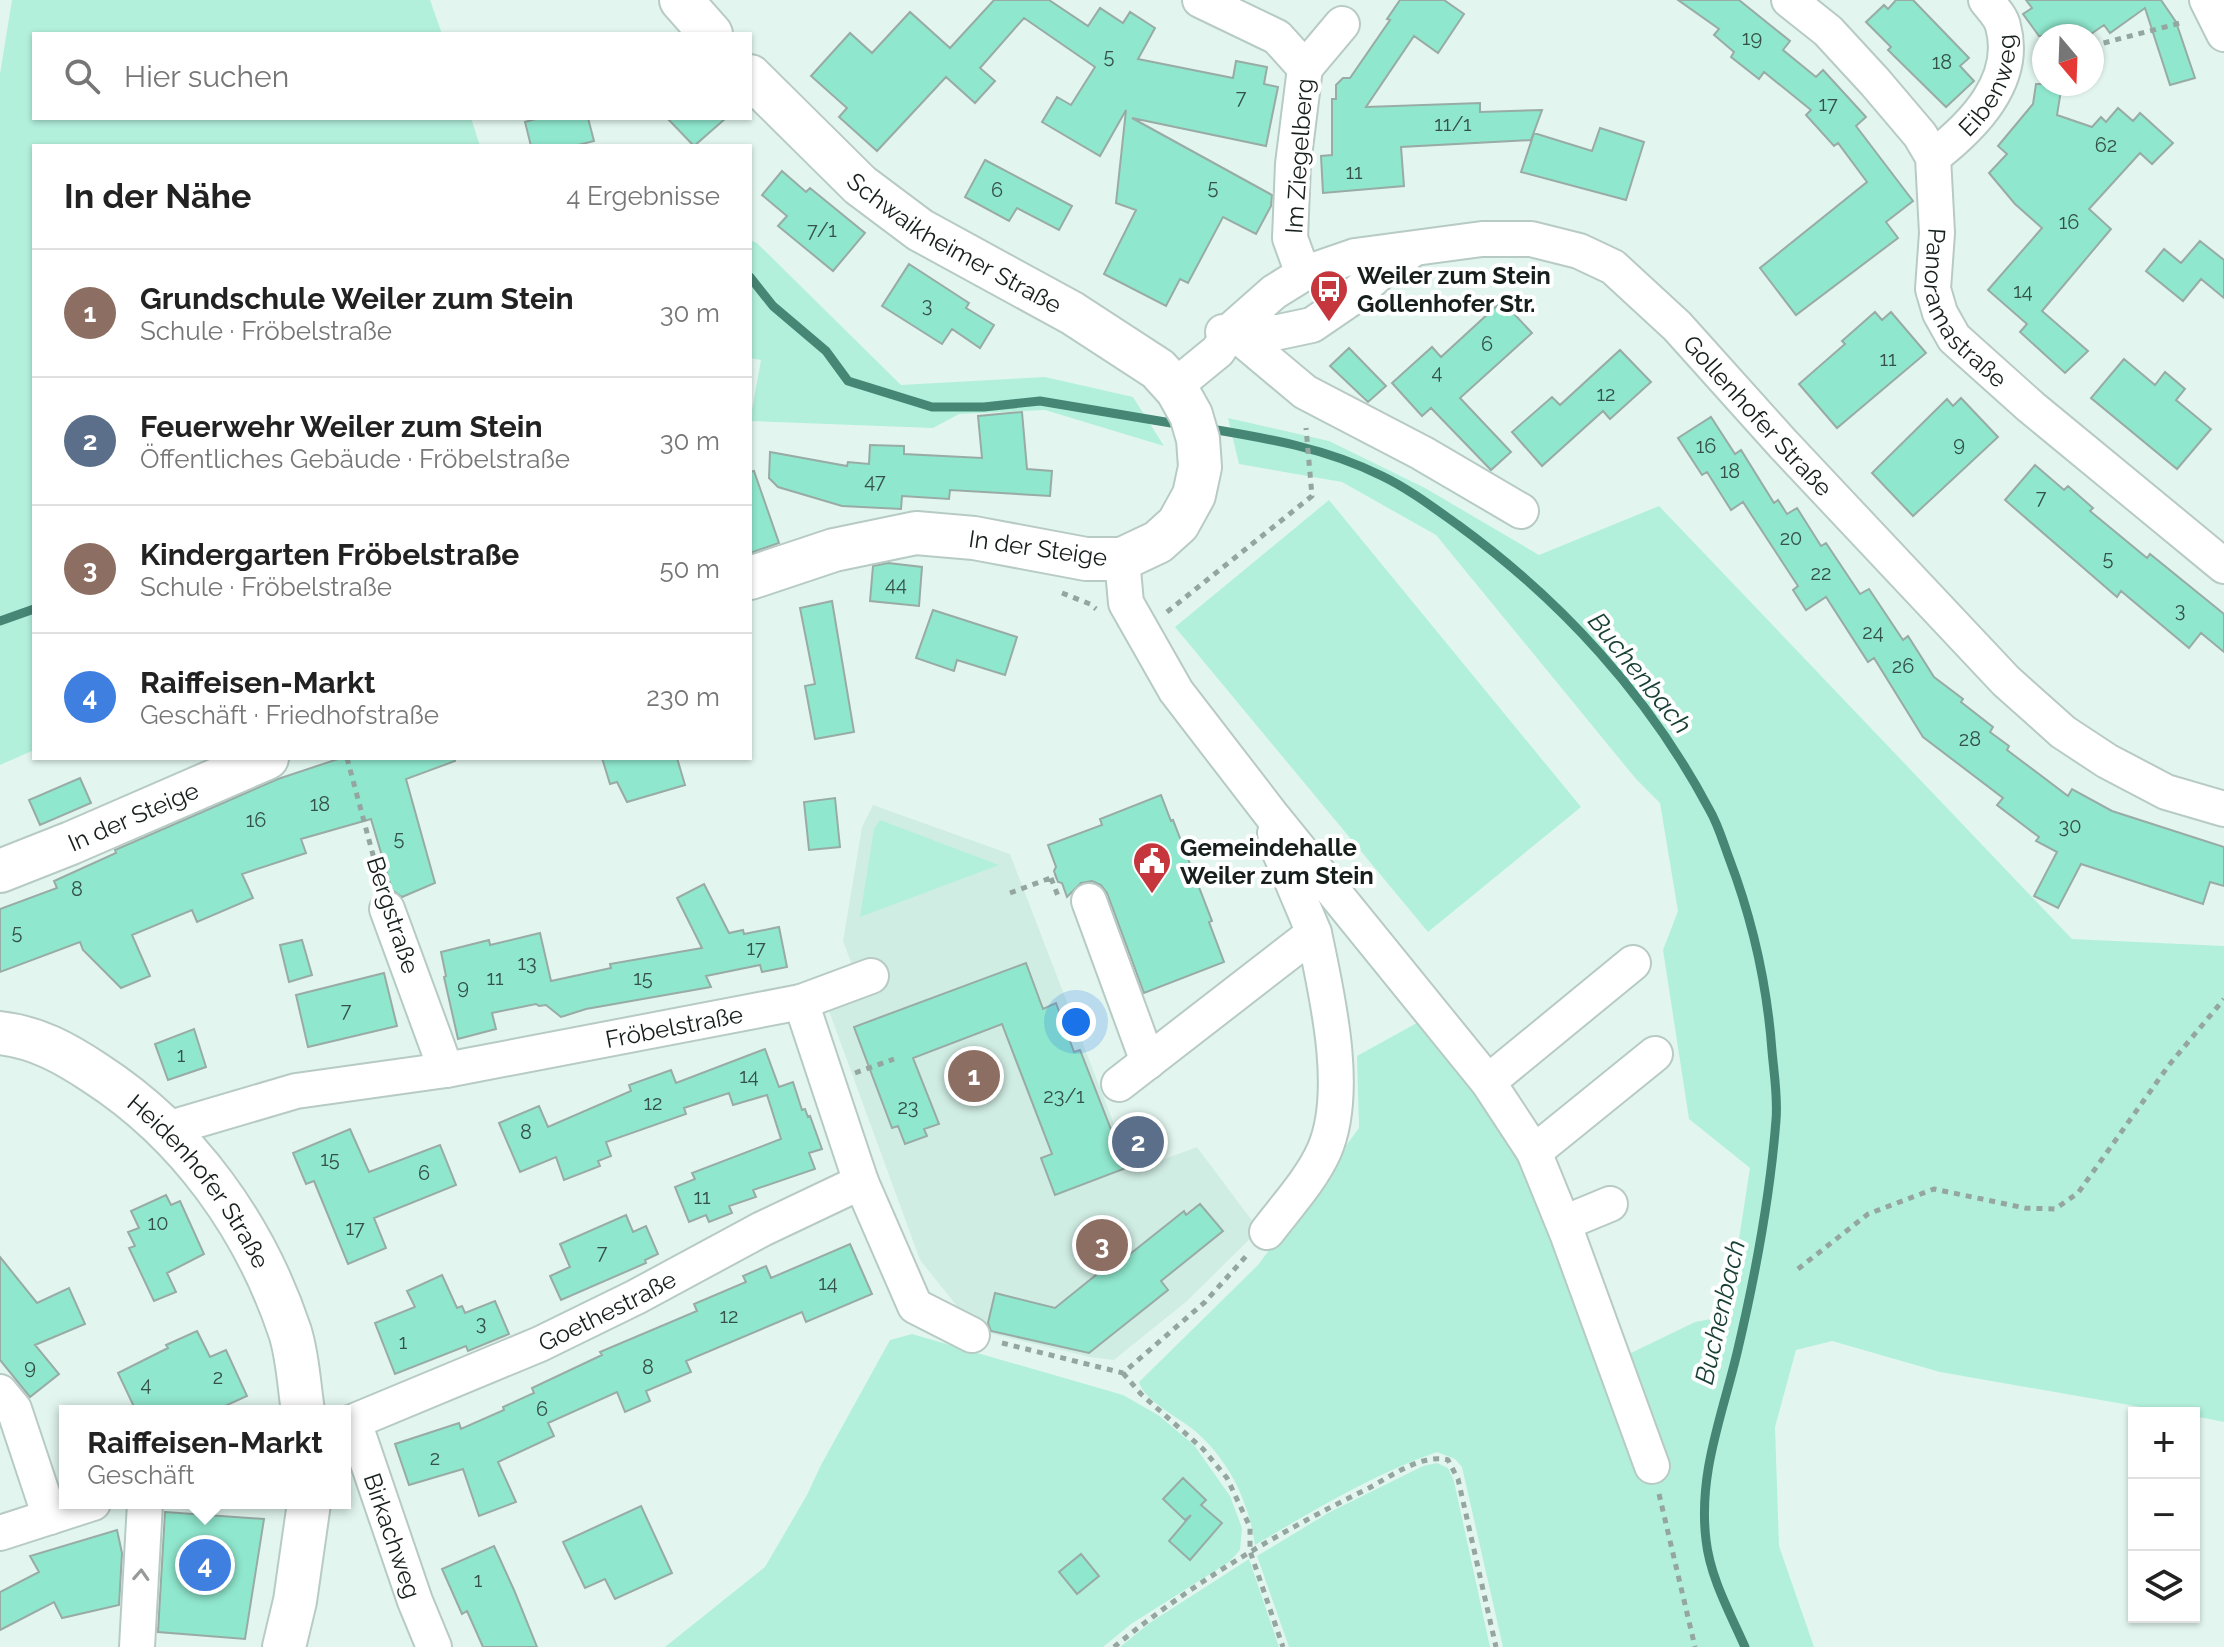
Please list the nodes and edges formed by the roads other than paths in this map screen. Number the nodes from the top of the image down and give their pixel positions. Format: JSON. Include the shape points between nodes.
{"nodes":[{"id":1,"x":681,"y":0,"type":"edge"},
{"id":2,"x":1200,"y":0,"type":"edge"},
{"id":3,"x":1789,"y":0,"type":"edge"},
{"id":4,"x":1986,"y":0,"type":"edge"},
{"id":5,"x":1342,"y":24,"type":"dead end"},
{"id":6,"x":709,"y":32,"type":"edge"},
{"id":7,"x":1305,"y":68,"type":"junction"},
{"id":8,"x":752,"y":78,"type":"edge"},
{"id":9,"x":1933,"y":157,"type":"junction"},
{"id":10,"x":1419,"y":246,"type":"junction"},
{"id":11,"x":1303,"y":274,"type":"junction"},
{"id":12,"x":1231,"y":330,"type":"junction"},
{"id":13,"x":1170,"y":382,"type":"junction"},
{"id":14,"x":1521,"y":511,"type":"dead end"},
{"id":15,"x":1122,"y":559,"type":"junction"},
{"id":16,"x":2224,"y":566,"type":"edge"},
{"id":17,"x":752,"y":577,"type":"edge"},
{"id":18,"x":262,"y":760,"type":"edge"},
{"id":19,"x":2224,"y":809,"type":"edge"},
{"id":20,"x":1273,"y":817,"type":"junction"},
{"id":21,"x":0,"y":871,"type":"edge"},
{"id":22,"x":1089,"y":901,"type":"dead end"},
{"id":23,"x":387,"y":909,"type":"road end"},
{"id":24,"x":1314,"y":933,"type":"junction"},
{"id":25,"x":1633,"y":963,"type":"dead end"},
{"id":26,"x":871,"y":976,"type":"dead end"},
{"id":27,"x":801,"y":1002,"type":"junction"},
{"id":28,"x":0,"y":1033,"type":"edge"},
{"id":29,"x":1655,"y":1054,"type":"dead end"},
{"id":30,"x":1148,"y":1062,"type":"junction"},
{"id":31,"x":446,"y":1070,"type":"junction"},
{"id":32,"x":1488,"y":1082,"type":"junction"},
{"id":33,"x":1119,"y":1084,"type":"dead end"},
{"id":34,"x":167,"y":1129,"type":"junction"},
{"id":35,"x":1534,"y":1152,"type":"junction"},
{"id":36,"x":861,"y":1182,"type":"junction"},
{"id":37,"x":1610,"y":1204,"type":"dead end"},
{"id":38,"x":1564,"y":1223,"type":"junction"},
{"id":39,"x":1267,"y":1232,"type":"road end"},
{"id":40,"x":972,"y":1335,"type":"road end"},
{"id":41,"x":0,"y":1392,"type":"edge"},
{"id":42,"x":302,"y":1405,"type":"edge"},
{"id":43,"x":351,"y":1423,"type":"edge"},
{"id":44,"x":351,"y":1426,"type":"edge"},
{"id":45,"x":1652,"y":1466,"type":"road end"},
{"id":46,"x":75,"y":1509,"type":"edge"},
{"id":47,"x":145,"y":1509,"type":"edge"},
{"id":48,"x":308,"y":1509,"type":"edge"},
{"id":49,"x":50,"y":1517,"type":"junction"},
{"id":50,"x":0,"y":1533,"type":"edge"},
{"id":51,"x":137,"y":1647,"type":"edge"},
{"id":52,"x":284,"y":1647,"type":"edge"},
{"id":53,"x":434,"y":1647,"type":"edge"}],
"edges":[{"from":1,"to":6,"type":"main road"},
{"from":2,"to":7,"type":"street","name":"Im Ziegelberg","via":[[1277,37]]},
{"from":3,"to":9,"type":"street","via":[[1828,31],[1875,82]]},
{"from":4,"to":9,"type":"street","name":"Eibenweg","via":[[2003,23],[2007,53],[1999,82],[1959,137]]},
{"from":5,"to":7,"type":"street"},
{"from":7,"to":11,"type":"street","name":"Im Ziegelberg","via":[[1290,238]]},
{"from":8,"to":13,"type":"main road","name":"Schwaikheimer Straße","via":[[860,185],[920,230],[1072,313]]},
{"from":9,"to":16,"type":"street","name":"Panoramastraße","via":[[1933,289],[1954,338]]},
{"from":10,"to":11,"type":"street","name":"Gollenhofer Straße","via":[[1355,256]]},
{"from":10,"to":12,"type":"street","via":[[1312,325],[1279,332]]},
{"from":10,"to":19,"type":"street","name":"Gollenhofer Straße","via":[[1531,239],[1579,251],[1613,267],[1677,326],[2006,681],[2063,732],[2166,792]]},
{"from":11,"to":12,"type":"street","name":"Gollenhofer Straße"},
{"from":12,"to":13,"type":"street","name":"Gollenhofer Straße","via":[[1218,351]]},
{"from":12,"to":14,"type":"street","via":[[1305,392]]},
{"from":13,"to":15,"type":"main road","name":"In der Steige","via":[[1191,415],[1198,439],[1194,495],[1178,524],[1158,542]]},
{"from":15,"to":17,"type":"main road","name":"In der Steige","via":[[1086,559],[916,533],[834,550]]},
{"from":15,"to":20,"type":"street","via":[[1126,603],[1176,691]]},
{"from":18,"to":21,"type":"main road","name":"In der Steige"},
{"from":20,"to":24,"type":"street","via":[[1278,848]]},
{"from":20,"to":32,"type":"street"},
{"from":22,"to":30,"type":"street"},
{"from":23,"to":31,"type":"street","name":"Bergstraße"},
{"from":24,"to":30,"type":"street"},
{"from":24,"to":39,"type":"street","via":[[1333,1044],[1333,1121],[1323,1153]]},
{"from":25,"to":32,"type":"street"},
{"from":26,"to":27,"type":"street","name":"Fröbelstraße"},
{"from":27,"to":31,"type":"street","name":"Fröbelstraße"},
{"from":27,"to":36,"type":"street"},
{"from":28,"to":34,"type":"main road","name":"Heidenhofer Straße","via":[[60,1050],[117,1087]]},
{"from":29,"to":35,"type":"street"},
{"from":30,"to":33,"type":"street"},
{"from":31,"to":34,"type":"street","name":"Fröbelstraße","via":[[296,1091]]},
{"from":32,"to":35,"type":"street"},
{"from":34,"to":42,"type":"main road","name":"Heidenhofer Straße","via":[[209,1176],[252,1244],[290,1334]]},
{"from":35,"to":38,"type":"street"},
{"from":36,"to":40,"type":"street","via":[[915,1306]]},
{"from":36,"to":43,"type":"street","name":"Goethestraße","via":[[540,1344]]},
{"from":37,"to":38,"type":"street"},
{"from":38,"to":45,"type":"street"},
{"from":41,"to":49,"type":"street","via":[[14,1409]]},
{"from":44,"to":53,"type":"street","name":"Birkachweg"},
{"from":46,"to":49,"type":"street"},
{"from":51,"to":47,"type":"street","one_way":true},
{"from":48,"to":52,"type":"main road"},
{"from":49,"to":50,"type":"street"}]}
